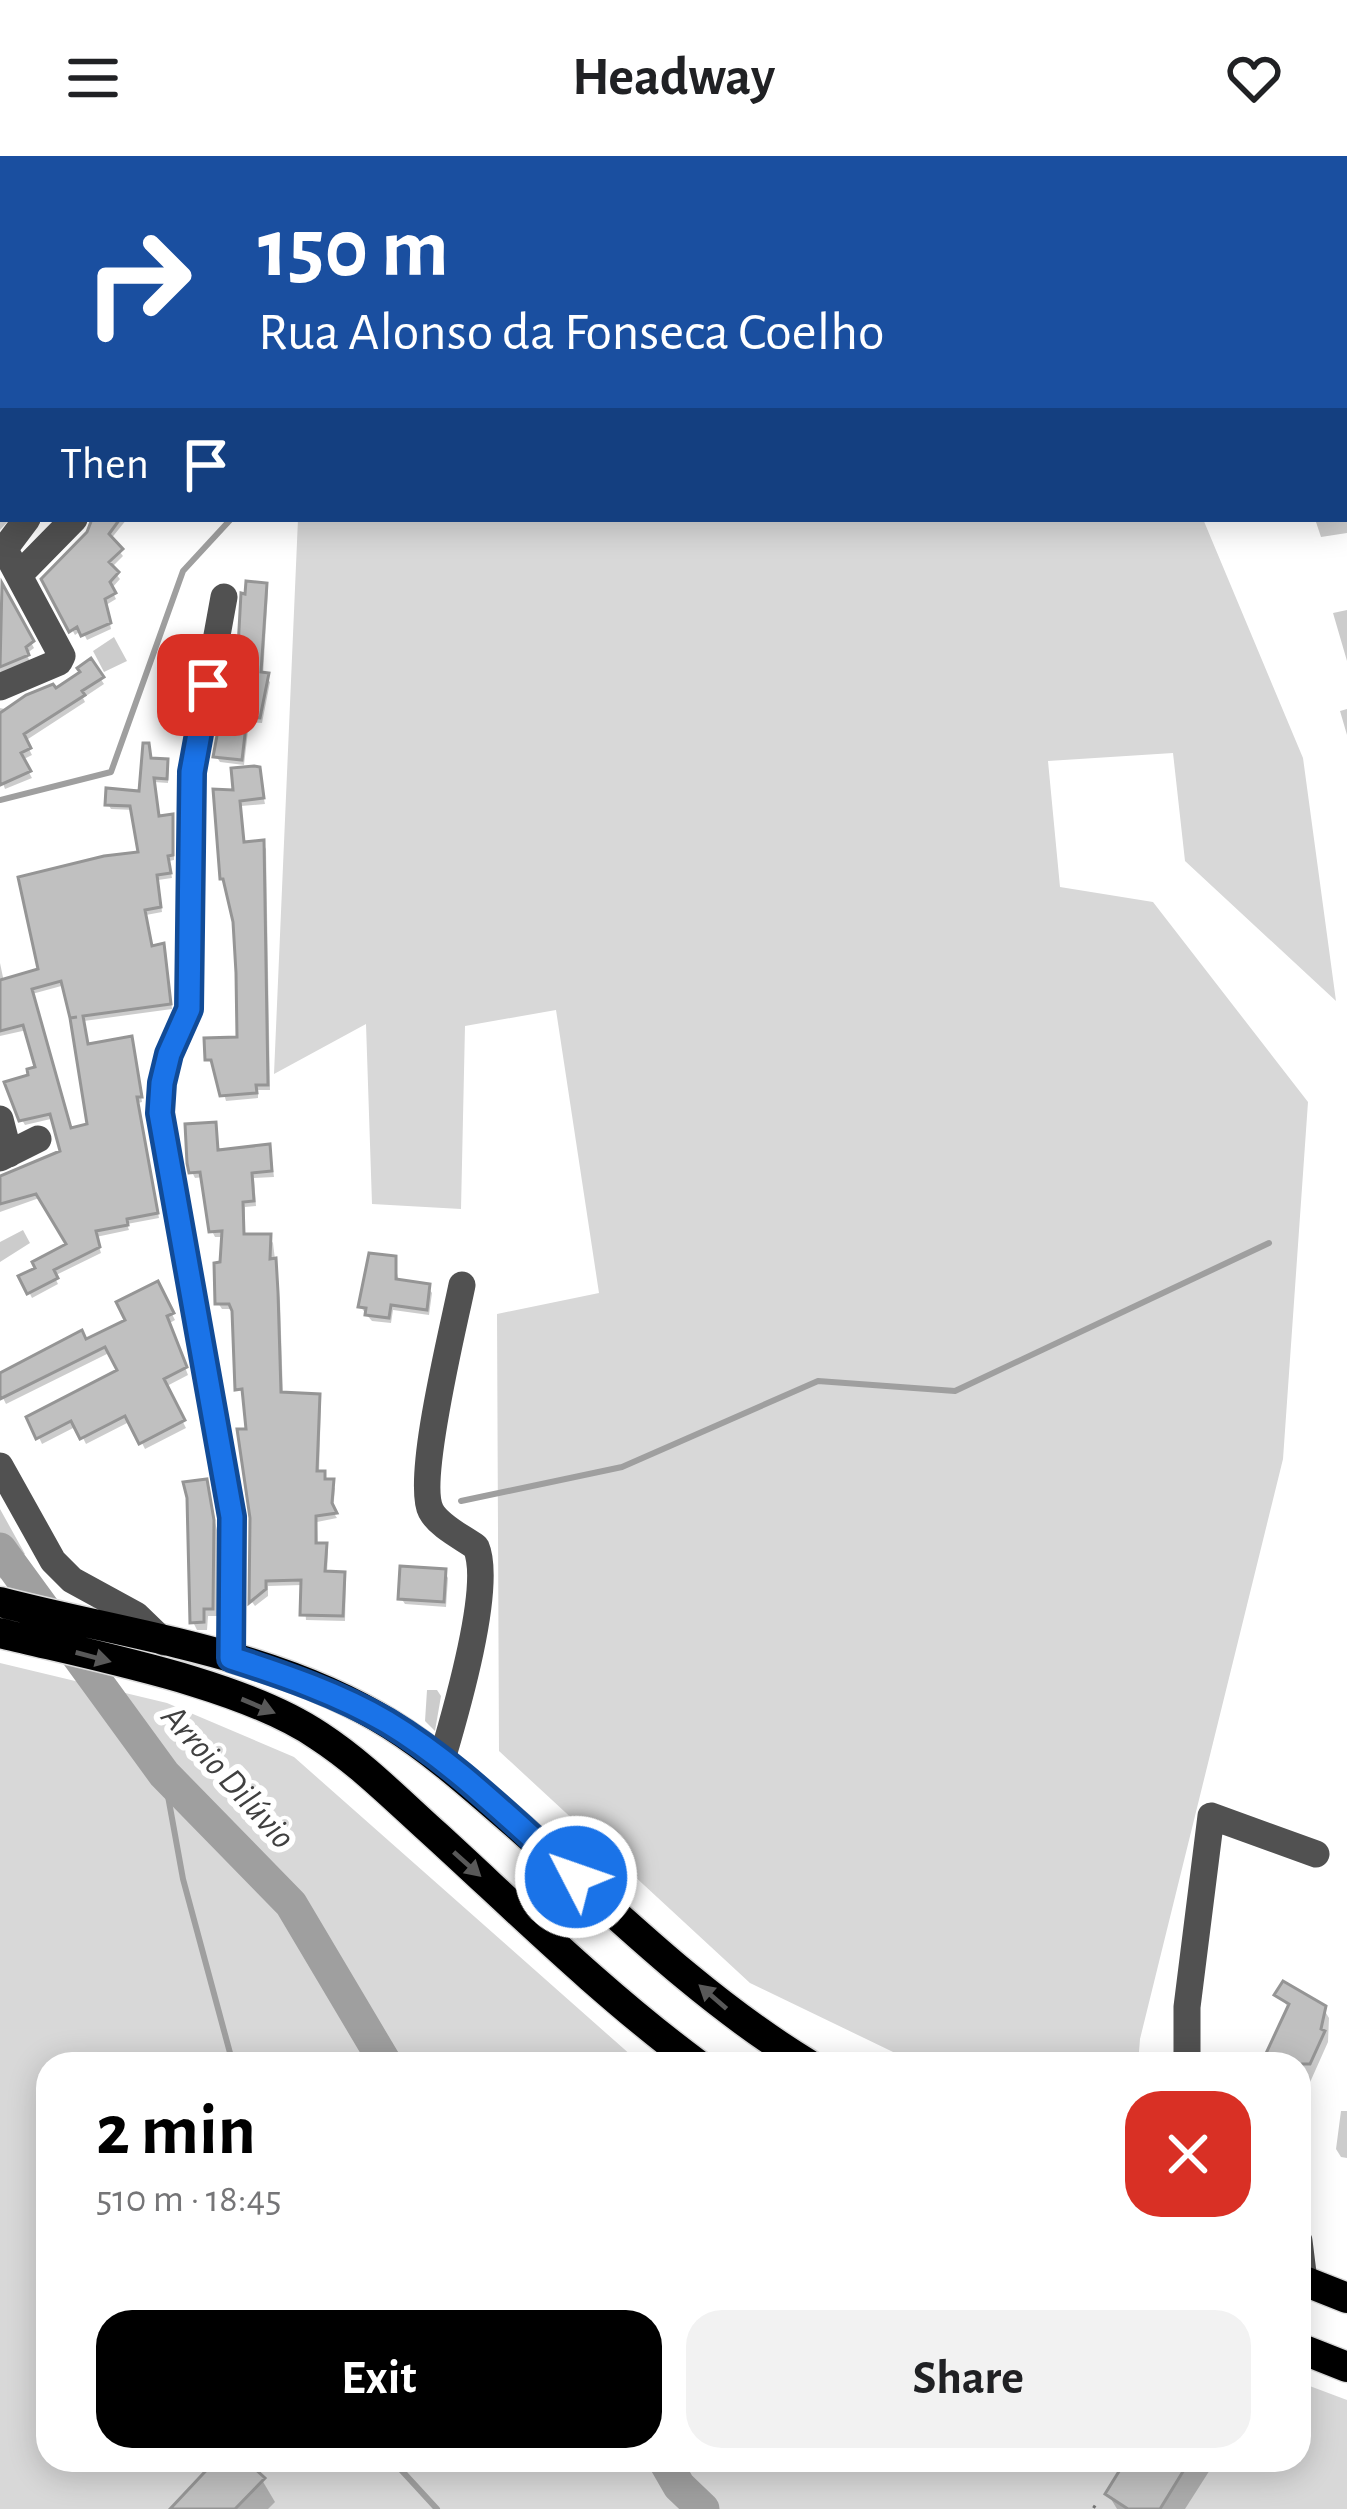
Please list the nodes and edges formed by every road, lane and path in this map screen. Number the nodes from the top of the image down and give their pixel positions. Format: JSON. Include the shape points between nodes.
{"nodes":[{"id":1,"x":26,"y":522,"type":"edge"},
{"id":2,"x":69,"y":522,"type":"edge"},
{"id":3,"x":8,"y":560,"type":"edge"},
{"id":4,"x":224,"y":597,"type":"dead end"},
{"id":5,"x":0,"y":687,"type":"edge"},
{"id":6,"x":0,"y":1119,"type":"edge"},
{"id":7,"x":38,"y":1139,"type":"dead end"},
{"id":8,"x":4,"y":1156,"type":"edge"},
{"id":9,"x":462,"y":1285,"type":"dead end"},
{"id":10,"x":0,"y":1466,"type":"edge"},
{"id":11,"x":2,"y":1612,"type":"edge"},
{"id":12,"x":164,"y":1642,"type":"junction"},
{"id":13,"x":231,"y":1658,"type":"junction"},
{"id":14,"x":442,"y":1760,"type":"junction"},
{"id":15,"x":1316,"y":1854,"type":"dead end"},
{"id":16,"x":681,"y":2052,"type":"edge"},
{"id":17,"x":790,"y":2052,"type":"edge"},
{"id":18,"x":1186,"y":2052,"type":"edge"},
{"id":19,"x":1311,"y":2284,"type":"edge"},
{"id":20,"x":1347,"y":2298,"type":"edge"},
{"id":21,"x":1311,"y":2353,"type":"edge"},
{"id":22,"x":1347,"y":2367,"type":"edge"}],
"edges":[{"from":1,"to":3,"type":"street"},
{"from":2,"to":3,"type":"street"},
{"from":3,"to":5,"type":"street","via":[[62,656]]},
{"from":4,"to":13,"type":"street","via":[[192,772],[189,1009],[165,1068],[160,1113],[232,1517]]},
{"from":6,"to":8,"type":"street"},
{"from":7,"to":8,"type":"street"},
{"from":9,"to":14,"type":"street","via":[[427,1496],[432,1514],[476,1546],[481,1569],[464,1685]]},
{"from":10,"to":12,"type":"street","via":[[53,1561]]},
{"from":11,"to":12,"type":"main road"},
{"from":11,"to":16,"type":"main road","one_way":true,"via":[[40,1643],[250,1702],[317,1734]]},
{"from":12,"to":13,"type":"main road"},
{"from":13,"to":14,"type":"main road","via":[[341,1699]]},
{"from":17,"to":14,"type":"main road","one_way":true,"via":[[731,2013]]},
{"from":15,"to":18,"type":"street","via":[[1211,1816]]},
{"from":19,"to":20,"type":"main road"},
{"from":21,"to":22,"type":"main road"}]}
